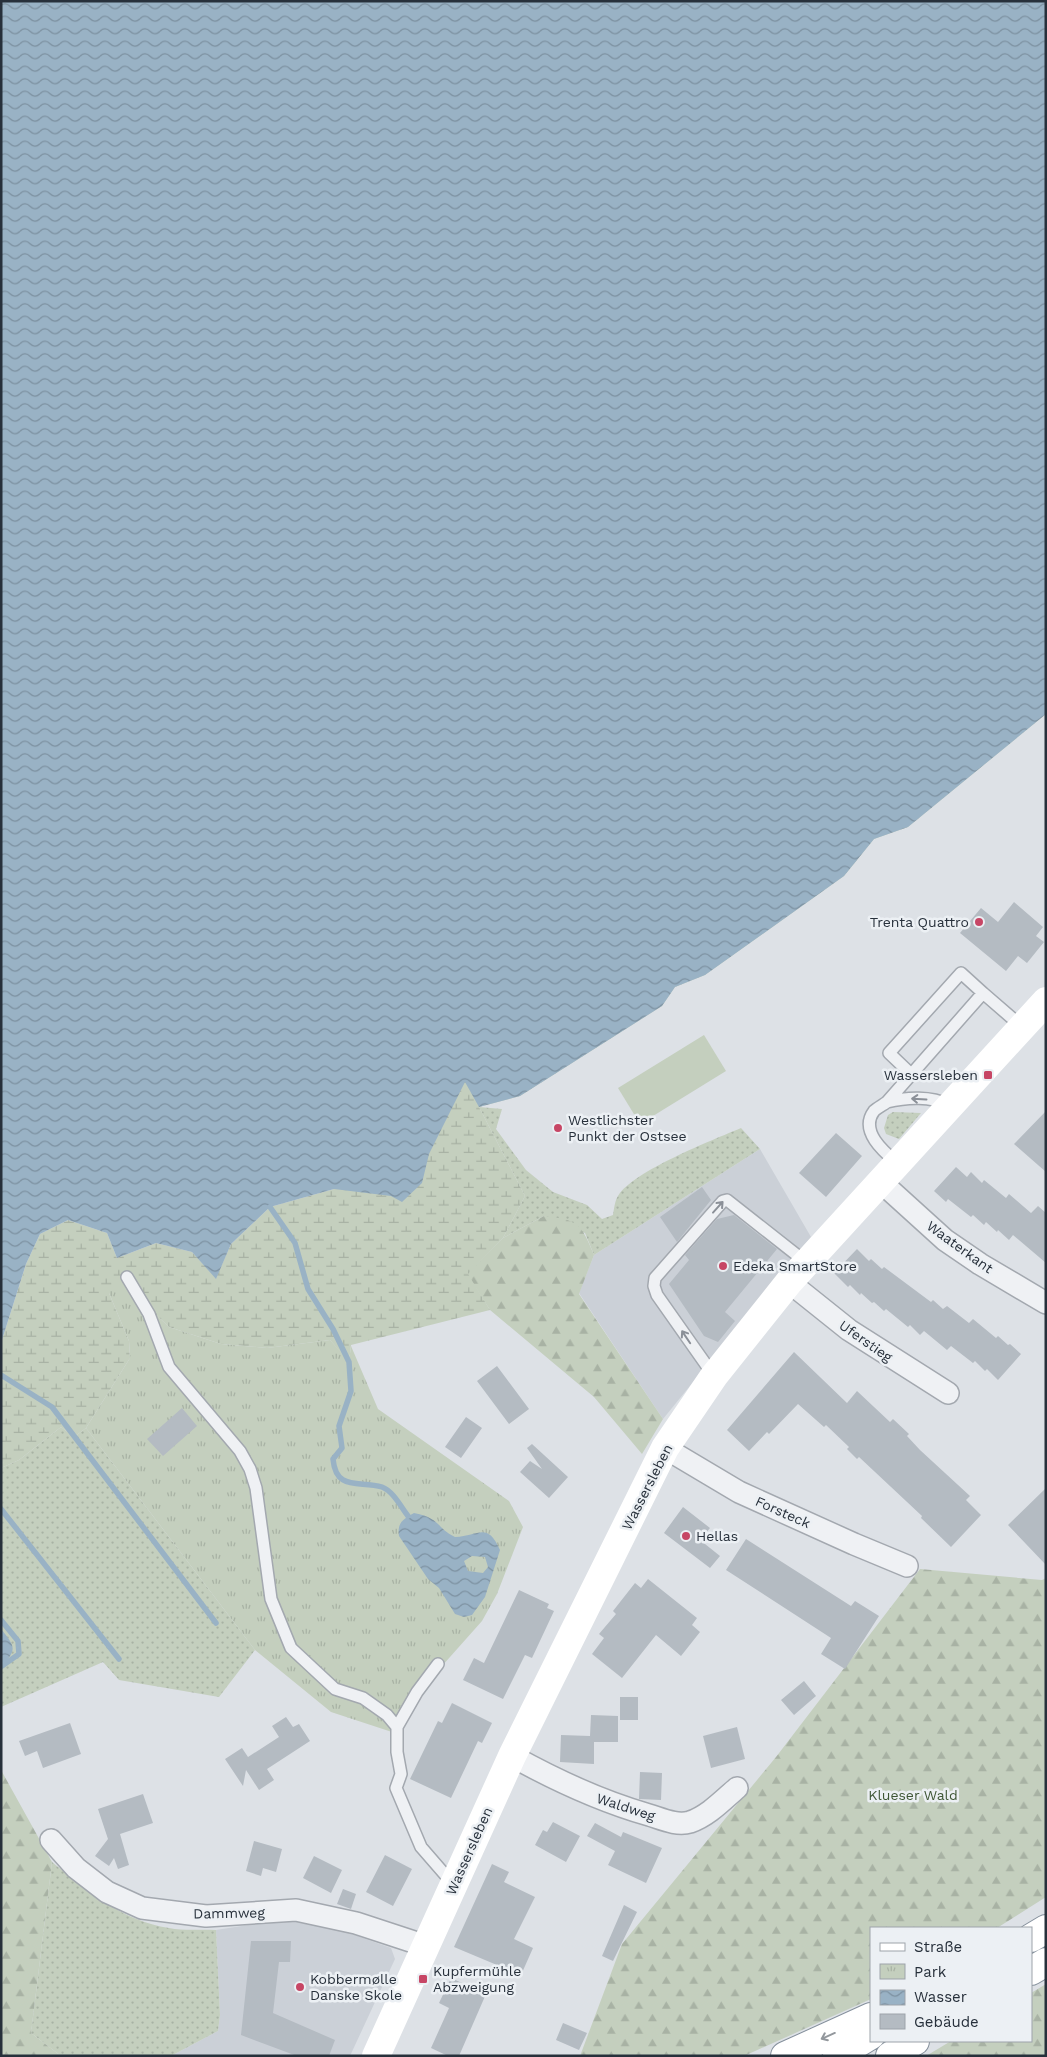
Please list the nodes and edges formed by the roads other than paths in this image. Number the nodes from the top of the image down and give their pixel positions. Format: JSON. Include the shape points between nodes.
{"nodes":[{"id":1,"x":983,"y":993,"type":"junction"},
{"id":2,"x":1046,"y":1001,"type":"edge"},
{"id":3,"x":1021,"y":1026,"type":"junction"},
{"id":4,"x":911,"y":1074,"type":"junction"},
{"id":5,"x":887,"y":1102,"type":"junction"},
{"id":6,"x":949,"y":1106,"type":"junction"},
{"id":7,"x":889,"y":1173,"type":"junction"},
{"id":8,"x":798,"y":1273,"type":"junction"},
{"id":9,"x":127,"y":1277,"type":"dead end"},
{"id":10,"x":1046,"y":1303,"type":"edge"},
{"id":11,"x":714,"y":1376,"type":"junction"},
{"id":12,"x":948,"y":1393,"type":"dead end"},
{"id":13,"x":665,"y":1448,"type":"junction"},
{"id":14,"x":907,"y":1566,"type":"dead end"},
{"id":15,"x":438,"y":1664,"type":"dead end"},
{"id":16,"x":397,"y":1727,"type":"junction"},
{"id":17,"x":512,"y":1756,"type":"junction"},
{"id":18,"x":737,"y":1788,"type":"dead end"},
{"id":19,"x":51,"y":1840,"type":"dead end"},
{"id":20,"x":454,"y":1885,"type":"junction"},
{"id":21,"x":1046,"y":1929,"type":"edge"},
{"id":22,"x":1032,"y":1937,"type":"edge"},
{"id":23,"x":426,"y":1946,"type":"junction"},
{"id":24,"x":1046,"y":1962,"type":"edge"},
{"id":25,"x":1032,"y":1970,"type":"edge"},
{"id":26,"x":870,"y":2017,"type":"edge"},
{"id":27,"x":870,"y":2036,"type":"edge"},
{"id":28,"x":914,"y":2042,"type":"edge"},
{"id":29,"x":376,"y":2056,"type":"edge"},
{"id":30,"x":785,"y":2056,"type":"edge"},
{"id":31,"x":837,"y":2056,"type":"edge"},
{"id":32,"x":890,"y":2056,"type":"edge"}],
"edges":[{"from":1,"to":3,"type":"lane"},
{"from":1,"to":4,"type":"lane"},
{"from":1,"to":4,"type":"lane","via":[[961,973],[889,1052]]},
{"from":2,"to":3,"type":"main road","name":"Wassersleben"},
{"from":3,"to":6,"type":"main road","name":"Wassersleben"},
{"from":4,"to":5,"type":"lane"},
{"from":6,"to":5,"type":"lane","one_way":true,"via":[[939,1100],[902,1098]]},
{"from":5,"to":7,"type":"lane","via":[[874,1112],[870,1127]]},
{"from":6,"to":7,"type":"main road","name":"Wassersleben"},
{"from":7,"to":8,"type":"main road","name":"Wassersleben"},
{"from":7,"to":10,"type":"street","name":"Waaterkant","via":[[945,1240]]},
{"from":8,"to":11,"type":"main road","name":"Wassersleben"},
{"from":11,"to":8,"type":"lane","one_way":true,"via":[[657,1295],[656,1278],[727,1200]]},
{"from":8,"to":12,"type":"street","name":"Uferstieg","via":[[849,1330]]},
{"from":9,"to":16,"type":"lane","via":[[149,1314],[169,1367],[240,1451],[250,1469],[256,1488],[271,1599],[291,1648],[335,1689],[363,1698],[387,1715]]},
{"from":11,"to":13,"type":"main road","name":"Wassersleben"},
{"from":13,"to":14,"type":"street","name":"Forsteck","via":[[739,1492]]},
{"from":13,"to":17,"type":"main road","name":"Wassersleben"},
{"from":15,"to":16,"type":"lane"},
{"from":16,"to":20,"type":"lane","via":[[401,1774],[396,1788],[421,1848]]},
{"from":17,"to":18,"type":"street","name":"Waldweg","via":[[563,1784],[615,1805],[674,1823],[690,1822],[708,1813]]},
{"from":17,"to":20,"type":"main road","name":"Wassersleben"},
{"from":19,"to":23,"type":"street","name":"Dammweg","via":[[76,1868],[107,1892],[142,1908],[206,1916],[296,1910],[356,1923]]},
{"from":20,"to":23,"type":"main road","name":"Wassersleben"},
{"from":21,"to":22,"type":"main road"},
{"from":23,"to":29,"type":"main road","name":"Wassersleben"},
{"from":24,"to":25,"type":"main road"},
{"from":26,"to":30,"type":"main road","one_way":true},
{"from":27,"to":31,"type":"main road"},
{"from":28,"to":32,"type":"main road"}]}
